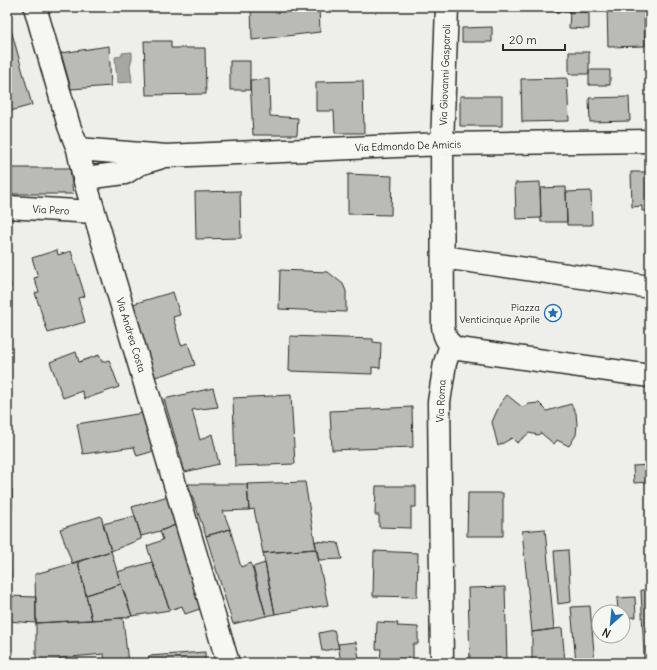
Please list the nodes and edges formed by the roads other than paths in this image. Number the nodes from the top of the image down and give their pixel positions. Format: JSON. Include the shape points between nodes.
{"nodes":[{"id":1,"x":35,"y":7,"type":"edge"},
{"id":2,"x":448,"y":7,"type":"edge"},
{"id":3,"x":650,"y":141,"type":"edge"},
{"id":4,"x":442,"y":144,"type":"junction"},
{"id":5,"x":78,"y":150,"type":"junction"},
{"id":6,"x":166,"y":156,"type":"junction"},
{"id":7,"x":84,"y":178,"type":"junction"},
{"id":8,"x":7,"y":207,"type":"edge"},
{"id":9,"x":94,"y":212,"type":"junction"},
{"id":10,"x":443,"y":257,"type":"junction"},
{"id":11,"x":650,"y":287,"type":"edge"},
{"id":12,"x":451,"y":345,"type":"junction"},
{"id":13,"x":650,"y":376,"type":"edge"},
{"id":14,"x":228,"y":663,"type":"edge"},
{"id":15,"x":442,"y":663,"type":"edge"}],
"edges":[{"from":1,"to":5,"type":"street","name":"Via Andrea Costa"},
{"from":2,"to":4,"type":"street","name":"Via Giovanni Gasparoli"},
{"from":3,"to":4,"type":"street","name":"Via Edmondo De Amicis"},
{"from":4,"to":6,"type":"street","name":"Via Edmondo De Amicis"},
{"from":4,"to":10,"type":"street"},
{"from":5,"to":6,"type":"street","name":"Via Edmondo De Amicis"},
{"from":5,"to":7,"type":"street","name":"Via Andrea Costa"},
{"from":6,"to":7,"type":"street","name":"Via Edmondo De Amicis","via":[[138,164],[124,173]]},
{"from":7,"to":9,"type":"street","name":"Via Andrea Costa"},
{"from":8,"to":9,"type":"street","name":"Via Pero"},
{"from":9,"to":14,"type":"street","name":"Via Andrea Costa"},
{"from":10,"to":11,"type":"street"},
{"from":10,"to":12,"type":"street","via":[[443,332]]},
{"from":12,"to":13,"type":"street","via":[[459,349]]},
{"from":12,"to":15,"type":"street","name":"Via Roma","via":[[445,362],[439,402]]}]}
